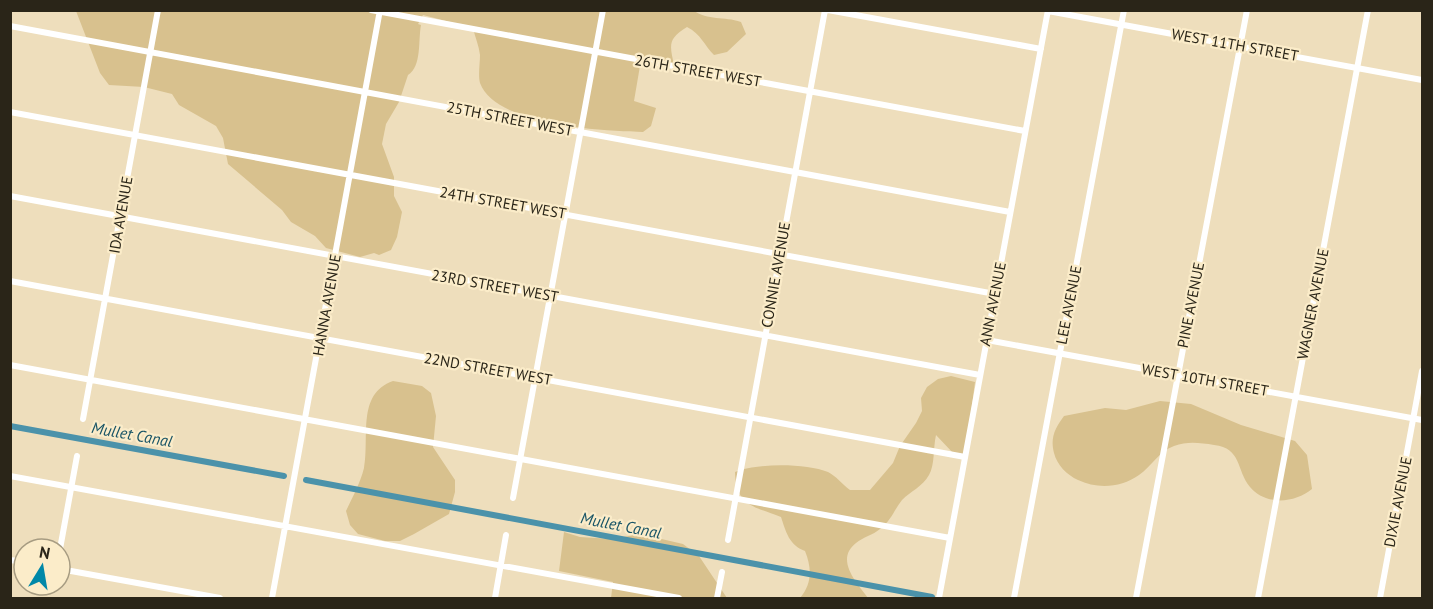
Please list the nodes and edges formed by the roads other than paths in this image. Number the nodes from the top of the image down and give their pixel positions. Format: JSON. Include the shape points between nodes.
{"nodes":[{"id":1,"x":158,"y":10,"type":"edge"},
{"id":2,"x":371,"y":10,"type":"edge"},
{"id":3,"x":603,"y":10,"type":"edge"},
{"id":4,"x":827,"y":10,"type":"edge"},
{"id":5,"x":1124,"y":10,"type":"edge"},
{"id":6,"x":1247,"y":10,"type":"edge"},
{"id":7,"x":1368,"y":10,"type":"edge"},
{"id":8,"x":380,"y":11,"type":"edge"},
{"id":9,"x":1048,"y":11,"type":"edge"},
{"id":10,"x":1121,"y":24,"type":"junction"},
{"id":11,"x":10,"y":26,"type":"edge"},
{"id":12,"x":1240,"y":47,"type":"junction"},
{"id":13,"x":1041,"y":49,"type":"junction"},
{"id":14,"x":151,"y":52,"type":"junction"},
{"id":15,"x":596,"y":52,"type":"junction"},
{"id":16,"x":1358,"y":68,"type":"junction"},
{"id":17,"x":1422,"y":80,"type":"edge"},
{"id":18,"x":810,"y":91,"type":"junction"},
{"id":19,"x":365,"y":92,"type":"junction"},
{"id":20,"x":10,"y":112,"type":"edge"},
{"id":21,"x":1025,"y":131,"type":"junction"},
{"id":22,"x":581,"y":132,"type":"junction"},
{"id":23,"x":135,"y":135,"type":"junction"},
{"id":24,"x":795,"y":172,"type":"junction"},
{"id":25,"x":350,"y":175,"type":"junction"},
{"id":26,"x":10,"y":196,"type":"edge"},
{"id":27,"x":1010,"y":212,"type":"junction"},
{"id":28,"x":566,"y":215,"type":"junction"},
{"id":29,"x":121,"y":217,"type":"junction"},
{"id":30,"x":780,"y":255,"type":"junction"},
{"id":31,"x":335,"y":256,"type":"junction"},
{"id":32,"x":10,"y":280,"type":"edge"},
{"id":33,"x":995,"y":294,"type":"junction"},
{"id":34,"x":550,"y":296,"type":"junction"},
{"id":35,"x":106,"y":298,"type":"junction"},
{"id":36,"x":765,"y":336,"type":"junction"},
{"id":37,"x":321,"y":338,"type":"junction"},
{"id":38,"x":987,"y":340,"type":"junction"},
{"id":39,"x":1060,"y":354,"type":"junction"},
{"id":40,"x":10,"y":365,"type":"edge"},
{"id":41,"x":1422,"y":371,"type":"edge"},
{"id":42,"x":980,"y":375,"type":"junction"},
{"id":43,"x":1178,"y":375,"type":"junction"},
{"id":44,"x":536,"y":378,"type":"junction"},
{"id":45,"x":90,"y":380,"type":"junction"},
{"id":46,"x":1296,"y":397,"type":"junction"},
{"id":47,"x":750,"y":417,"type":"junction"},
{"id":48,"x":83,"y":419,"type":"dead end"},
{"id":49,"x":1414,"y":419,"type":"junction"},
{"id":50,"x":306,"y":420,"type":"junction"},
{"id":51,"x":1422,"y":420,"type":"edge"},
{"id":52,"x":76,"y":456,"type":"dead end"},
{"id":53,"x":965,"y":457,"type":"junction"},
{"id":54,"x":520,"y":459,"type":"junction"},
{"id":55,"x":10,"y":476,"type":"edge"},
{"id":56,"x":71,"y":487,"type":"junction"},
{"id":57,"x":513,"y":498,"type":"dead end"},
{"id":58,"x":735,"y":499,"type":"junction"},
{"id":59,"x":285,"y":526,"type":"junction"},
{"id":60,"x":506,"y":535,"type":"dead end"},
{"id":61,"x":62,"y":537,"type":"edge"},
{"id":62,"x":950,"y":538,"type":"junction"},
{"id":63,"x":728,"y":540,"type":"dead end"},
{"id":64,"x":501,"y":566,"type":"junction"},
{"id":65,"x":72,"y":571,"type":"edge"},
{"id":66,"x":722,"y":572,"type":"dead end"},
{"id":67,"x":220,"y":598,"type":"edge"},
{"id":68,"x":272,"y":598,"type":"edge"},
{"id":69,"x":495,"y":598,"type":"edge"},
{"id":70,"x":679,"y":598,"type":"edge"},
{"id":71,"x":717,"y":598,"type":"edge"},
{"id":72,"x":939,"y":598,"type":"edge"},
{"id":73,"x":1014,"y":598,"type":"edge"},
{"id":74,"x":1136,"y":598,"type":"edge"},
{"id":75,"x":1258,"y":598,"type":"edge"},
{"id":76,"x":1380,"y":598,"type":"edge"}],
"edges":[{"from":1,"to":14,"type":"street","name":"IDA AVENUE"},
{"from":2,"to":8,"type":"street","name":"26TH STREET WEST"},
{"from":3,"to":15,"type":"street"},
{"from":4,"to":13,"type":"street"},
{"from":4,"to":18,"type":"street","name":"CONNIE AVENUE"},
{"from":5,"to":10,"type":"street","name":"LEE AVENUE"},
{"from":6,"to":12,"type":"street","name":"PINE AVENUE"},
{"from":7,"to":16,"type":"street","name":"WAGNER AVENUE"},
{"from":8,"to":15,"type":"street","name":"26TH STREET WEST"},
{"from":8,"to":19,"type":"street","name":"HANNA AVENUE"},
{"from":9,"to":10,"type":"street","name":"WEST 11TH STREET"},
{"from":9,"to":13,"type":"street","name":"ANN AVENUE"},
{"from":10,"to":12,"type":"street","name":"WEST 11TH STREET"},
{"from":10,"to":39,"type":"street","name":"LEE AVENUE"},
{"from":11,"to":14,"type":"street","name":"25TH STREET WEST"},
{"from":12,"to":16,"type":"street","name":"WEST 11TH STREET"},
{"from":12,"to":43,"type":"street","name":"PINE AVENUE"},
{"from":13,"to":21,"type":"street","name":"ANN AVENUE"},
{"from":14,"to":19,"type":"street","name":"25TH STREET WEST"},
{"from":14,"to":23,"type":"street","name":"IDA AVENUE"},
{"from":15,"to":18,"type":"street","name":"26TH STREET WEST"},
{"from":15,"to":22,"type":"street"},
{"from":16,"to":17,"type":"street","name":"WEST 11TH STREET"},
{"from":16,"to":46,"type":"street","name":"WAGNER AVENUE"},
{"from":18,"to":21,"type":"street","name":"26TH STREET WEST"},
{"from":18,"to":24,"type":"street","name":"CONNIE AVENUE"},
{"from":19,"to":22,"type":"street","name":"25TH STREET WEST"},
{"from":19,"to":25,"type":"street","name":"HANNA AVENUE"},
{"from":20,"to":23,"type":"street","name":"24TH STREET WEST"},
{"from":21,"to":27,"type":"street","name":"ANN AVENUE"},
{"from":22,"to":24,"type":"street","name":"25TH STREET WEST"},
{"from":22,"to":28,"type":"street"},
{"from":23,"to":25,"type":"street","name":"24TH STREET WEST"},
{"from":23,"to":29,"type":"street","name":"IDA AVENUE"},
{"from":24,"to":27,"type":"street","name":"25TH STREET WEST"},
{"from":24,"to":30,"type":"street","name":"CONNIE AVENUE"},
{"from":25,"to":28,"type":"street","name":"24TH STREET WEST"},
{"from":25,"to":31,"type":"street","name":"HANNA AVENUE"},
{"from":26,"to":29,"type":"street","name":"23RD STREET WEST"},
{"from":27,"to":33,"type":"street","name":"ANN AVENUE"},
{"from":28,"to":30,"type":"street","name":"24TH STREET WEST"},
{"from":28,"to":34,"type":"street"},
{"from":29,"to":31,"type":"street","name":"23RD STREET WEST"},
{"from":29,"to":35,"type":"street","name":"IDA AVENUE"},
{"from":30,"to":33,"type":"street","name":"24TH STREET WEST"},
{"from":30,"to":36,"type":"street","name":"CONNIE AVENUE"},
{"from":31,"to":34,"type":"street","name":"23RD STREET WEST"},
{"from":31,"to":37,"type":"street","name":"HANNA AVENUE"},
{"from":32,"to":35,"type":"street","name":"22ND STREET WEST"},
{"from":33,"to":38,"type":"street","name":"ANN AVENUE"},
{"from":34,"to":36,"type":"street","name":"23RD STREET WEST"},
{"from":34,"to":44,"type":"street"},
{"from":35,"to":37,"type":"street","name":"22ND STREET WEST"},
{"from":35,"to":45,"type":"street","name":"IDA AVENUE"},
{"from":36,"to":42,"type":"street","name":"23RD STREET WEST"},
{"from":36,"to":47,"type":"street","name":"CONNIE AVENUE"},
{"from":37,"to":44,"type":"street","name":"22ND STREET WEST"},
{"from":37,"to":50,"type":"street","name":"HANNA AVENUE"},
{"from":38,"to":39,"type":"street","name":"WEST 10TH STREET"},
{"from":38,"to":42,"type":"street","name":"ANN AVENUE"},
{"from":39,"to":43,"type":"street","name":"WEST 10TH STREET"},
{"from":39,"to":73,"type":"street","name":"LEE AVENUE"},
{"from":40,"to":45,"type":"street"},
{"from":41,"to":49,"type":"street","name":"DIXIE AVENUE"},
{"from":42,"to":53,"type":"street","name":"ANN AVENUE"},
{"from":43,"to":46,"type":"street","name":"WEST 10TH STREET"},
{"from":43,"to":74,"type":"street","name":"PINE AVENUE"},
{"from":44,"to":47,"type":"street","name":"22ND STREET WEST"},
{"from":44,"to":54,"type":"street"},
{"from":45,"to":48,"type":"street","name":"IDA AVENUE"},
{"from":45,"to":50,"type":"street"},
{"from":46,"to":49,"type":"street","name":"WEST 10TH STREET"},
{"from":46,"to":75,"type":"street","name":"WAGNER AVENUE"},
{"from":47,"to":53,"type":"street","name":"22ND STREET WEST"},
{"from":47,"to":58,"type":"street","name":"CONNIE AVENUE"},
{"from":49,"to":51,"type":"street","name":"WEST 10TH STREET"},
{"from":49,"to":76,"type":"street","name":"DIXIE AVENUE"},
{"from":50,"to":54,"type":"street"},
{"from":50,"to":59,"type":"street","name":"HANNA AVENUE"},
{"from":52,"to":56,"type":"street"},
{"from":53,"to":62,"type":"street","name":"ANN AVENUE"},
{"from":54,"to":57,"type":"street"},
{"from":54,"to":58,"type":"street"},
{"from":55,"to":56,"type":"street"},
{"from":56,"to":59,"type":"street"},
{"from":56,"to":61,"type":"street"},
{"from":58,"to":62,"type":"street"},
{"from":58,"to":63,"type":"street","name":"CONNIE AVENUE"},
{"from":59,"to":64,"type":"street"},
{"from":59,"to":68,"type":"street","name":"HANNA AVENUE"},
{"from":60,"to":64,"type":"street"},
{"from":62,"to":72,"type":"street","name":"ANN AVENUE"},
{"from":64,"to":69,"type":"street"},
{"from":64,"to":70,"type":"street"},
{"from":65,"to":67,"type":"street"},
{"from":66,"to":71,"type":"street"}]}
